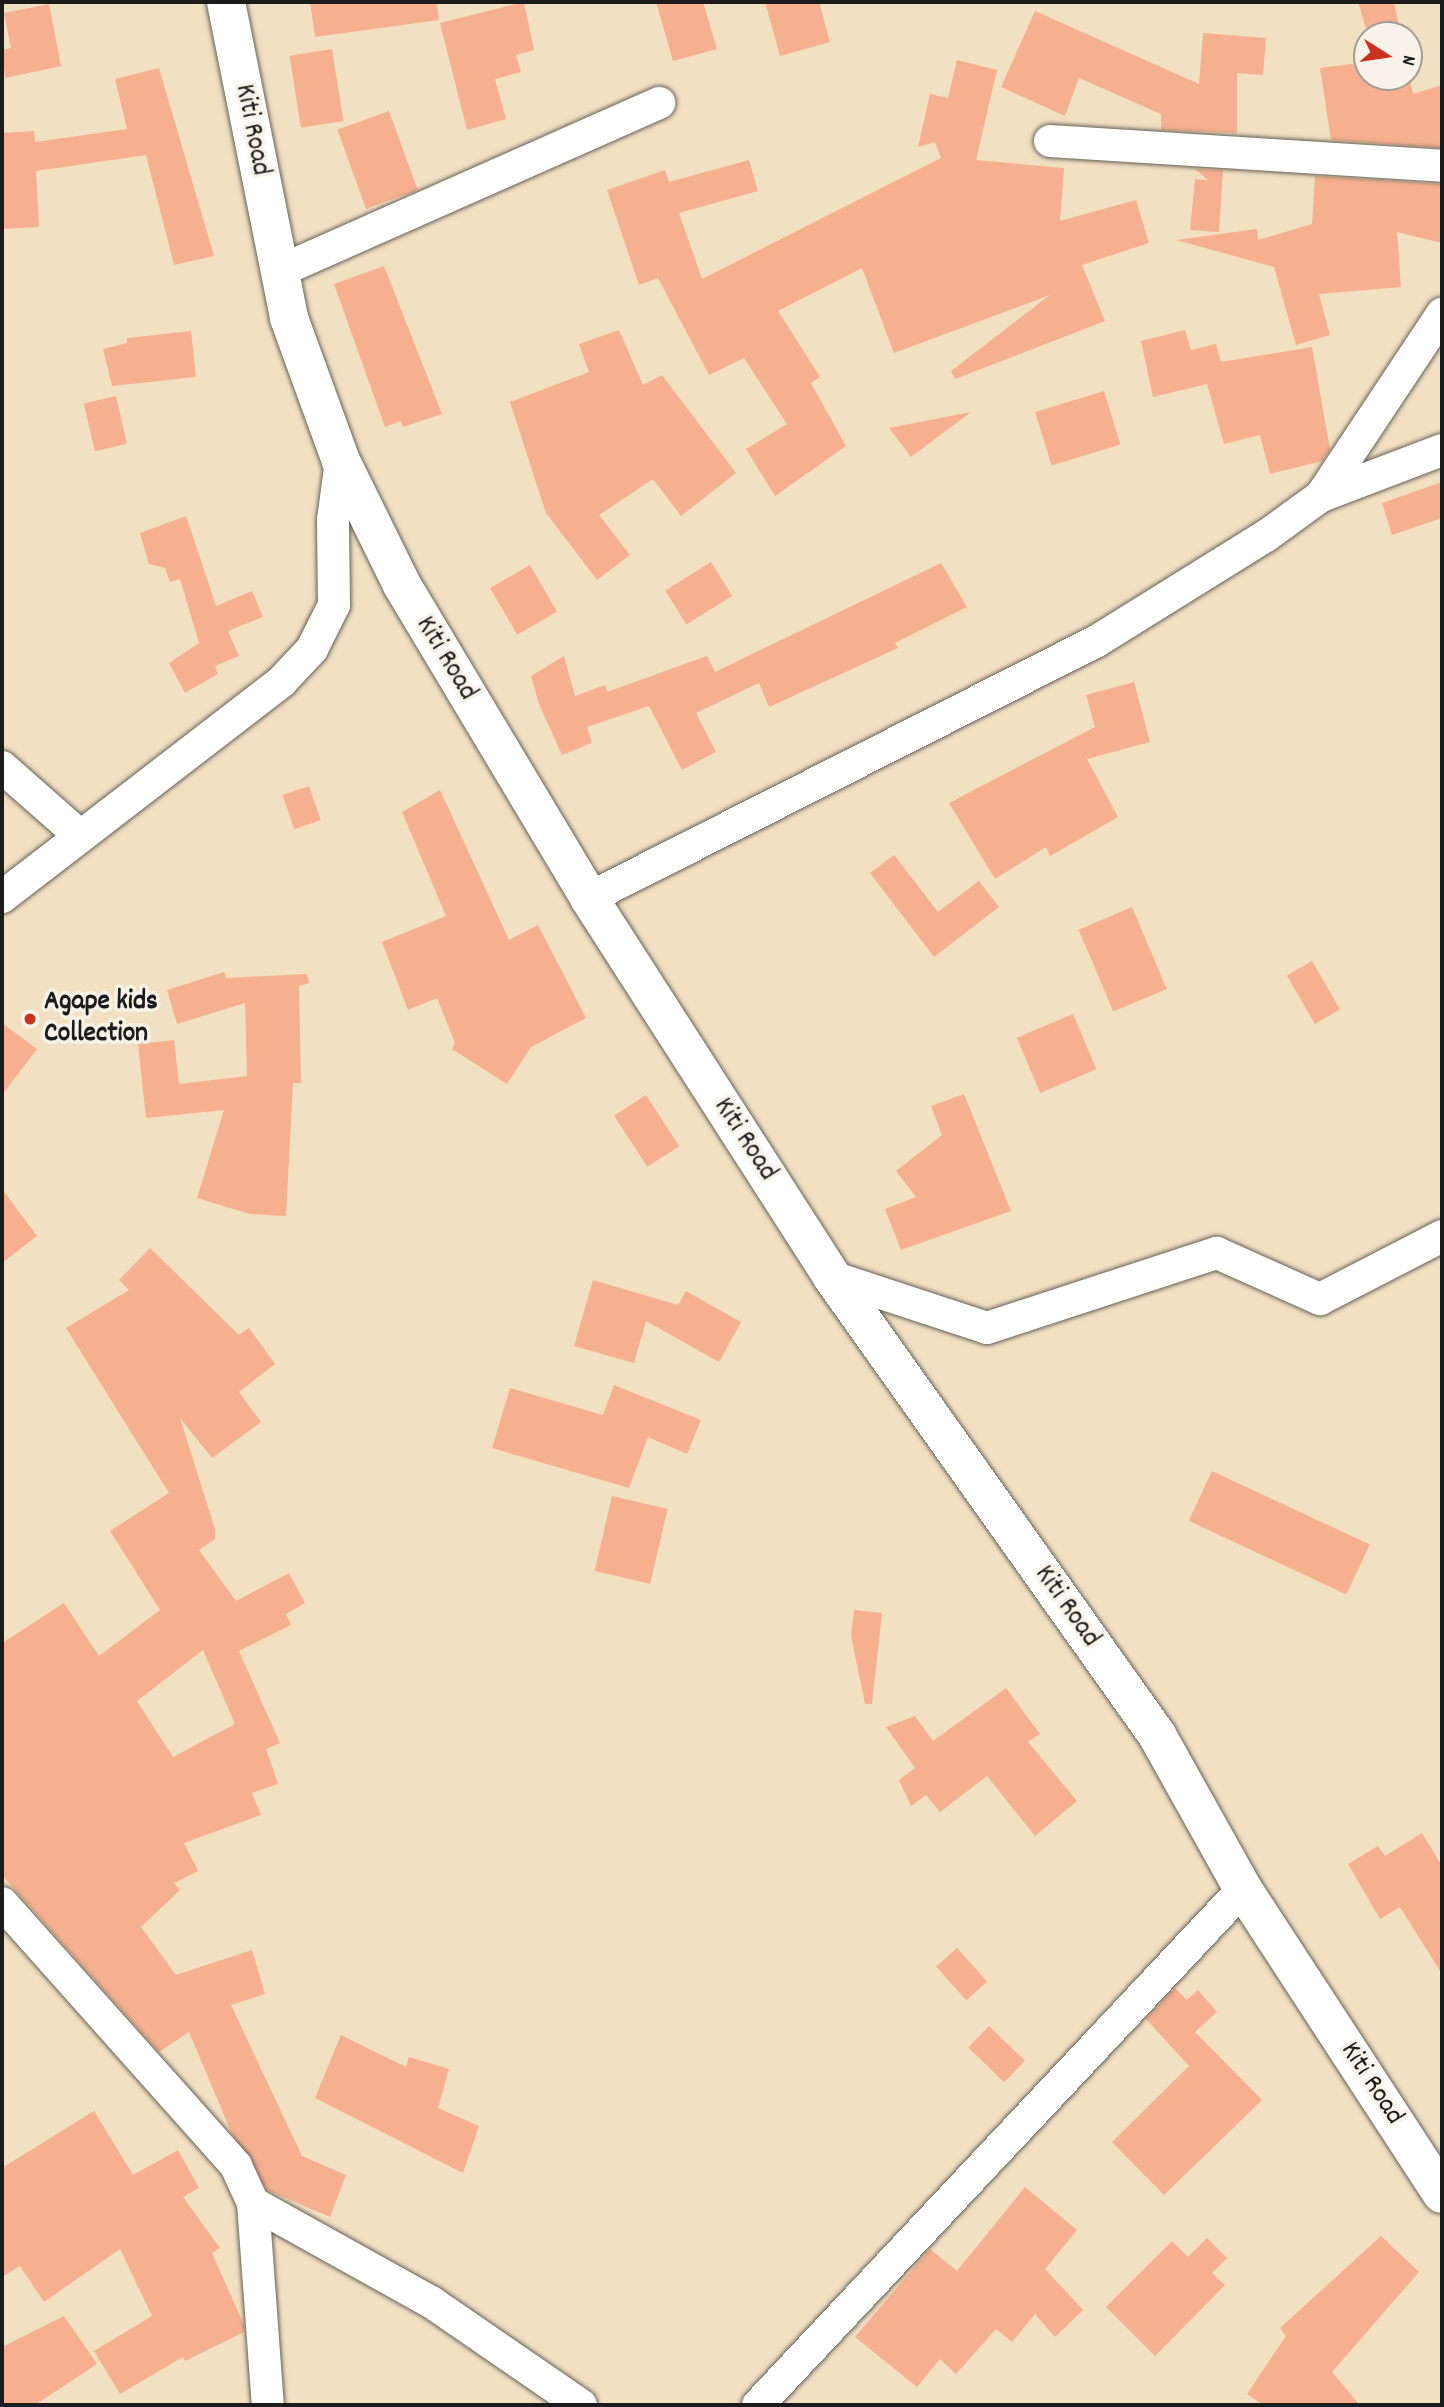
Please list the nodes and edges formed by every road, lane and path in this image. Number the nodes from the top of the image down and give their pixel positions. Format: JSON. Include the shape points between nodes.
{"nodes":[{"id":1,"x":226,"y":2,"type":"edge"},
{"id":2,"x":660,"y":103,"type":"dead end"},
{"id":3,"x":1049,"y":141,"type":"dead end"},
{"id":4,"x":1442,"y":166,"type":"edge"},
{"id":5,"x":280,"y":271,"type":"junction"},
{"id":6,"x":1442,"y":314,"type":"edge"},
{"id":7,"x":1442,"y":450,"type":"edge"},
{"id":8,"x":341,"y":461,"type":"junction"},
{"id":9,"x":1321,"y":496,"type":"junction"},
{"id":10,"x":2,"y":767,"type":"edge"},
{"id":11,"x":78,"y":834,"type":"junction"},
{"id":12,"x":2,"y":897,"type":"edge"},
{"id":13,"x":589,"y":898,"type":"junction"},
{"id":14,"x":1442,"y":1236,"type":"edge"},
{"id":15,"x":832,"y":1277,"type":"junction"},
{"id":16,"x":1243,"y":1889,"type":"junction"},
{"id":17,"x":2,"y":1903,"type":"edge"},
{"id":18,"x":1442,"y":2194,"type":"edge"},
{"id":19,"x":253,"y":2203,"type":"junction"},
{"id":20,"x":268,"y":2405,"type":"edge"},
{"id":21,"x":582,"y":2405,"type":"edge"},
{"id":22,"x":758,"y":2405,"type":"edge"}],
"edges":[{"from":1,"to":5,"type":"street","name":"Kiti Road"},
{"from":2,"to":5,"type":"street"},
{"from":3,"to":4,"type":"street"},
{"from":5,"to":8,"type":"street","name":"Kiti Road","via":[[289,318]]},
{"from":6,"to":9,"type":"street"},
{"from":7,"to":9,"type":"street"},
{"from":8,"to":11,"type":"street","via":[[333,520],[334,605],[312,649],[282,681]]},
{"from":8,"to":13,"type":"street","name":"Kiti Road","via":[[402,585]]},
{"from":9,"to":13,"type":"street","via":[[1097,641]]},
{"from":10,"to":11,"type":"street"},
{"from":11,"to":12,"type":"street"},
{"from":13,"to":15,"type":"street","name":"Kiti Road"},
{"from":14,"to":15,"type":"street","via":[[1320,1299],[1217,1253],[987,1328]]},
{"from":15,"to":16,"type":"street","name":"Kiti Road","via":[[1157,1735]]},
{"from":16,"to":18,"type":"street","name":"Kiti Road"},
{"from":16,"to":22,"type":"street"},
{"from":17,"to":19,"type":"street","via":[[236,2166]]},
{"from":19,"to":20,"type":"street"},
{"from":19,"to":21,"type":"street","via":[[430,2302]]}]}
